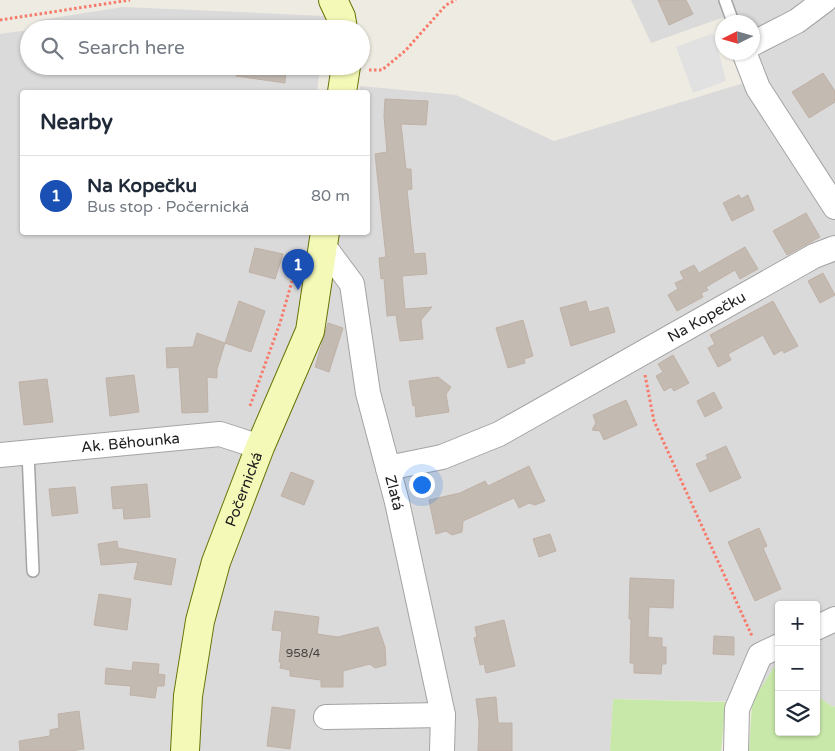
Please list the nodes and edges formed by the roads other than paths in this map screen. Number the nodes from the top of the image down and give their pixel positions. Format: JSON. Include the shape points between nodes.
{"nodes":[{"id":1,"x":333,"y":0,"type":"edge"},
{"id":2,"x":357,"y":0,"type":"edge"},
{"id":3,"x":725,"y":0,"type":"edge"},
{"id":4,"x":825,"y":0,"type":"edge"},
{"id":5,"x":730,"y":15,"type":"edge"},
{"id":6,"x":341,"y":20,"type":"edge"},
{"id":7,"x":354,"y":20,"type":"edge"},
{"id":8,"x":760,"y":40,"type":"edge"},
{"id":9,"x":747,"y":60,"type":"edge"},
{"id":10,"x":351,"y":75,"type":"edge"},
{"id":11,"x":343,"y":90,"type":"edge"},
{"id":12,"x":835,"y":207,"type":"edge"},
{"id":13,"x":324,"y":239,"type":"edge"},
{"id":14,"x":835,"y":248,"type":"edge"},
{"id":15,"x":260,"y":447,"type":"junction"},
{"id":16,"x":28,"y":452,"type":"junction"},
{"id":17,"x":0,"y":455,"type":"edge"},
{"id":18,"x":388,"y":468,"type":"junction"},
{"id":19,"x":33,"y":571,"type":"dead end"},
{"id":20,"x":835,"y":619,"type":"edge"},
{"id":21,"x":820,"y":626,"type":"edge"},
{"id":22,"x":770,"y":651,"type":"edge"},
{"id":23,"x":443,"y":715,"type":"junction"},
{"id":24,"x":326,"y":717,"type":"dead end"},
{"id":25,"x":184,"y":751,"type":"edge"},
{"id":26,"x":442,"y":751,"type":"edge"},
{"id":27,"x":736,"y":751,"type":"edge"}],
"edges":[{"from":1,"to":6,"type":"street"},
{"from":2,"to":7,"type":"street"},
{"from":3,"to":5,"type":"lane"},
{"from":4,"to":8,"type":"street","via":[[797,21]]},
{"from":9,"to":12,"type":"street","via":[[758,88]]},
{"from":10,"to":11,"type":"street"},
{"from":13,"to":15,"type":"street","name":"Počernická","via":[[310,332]]},
{"from":13,"to":18,"type":"street","name":"Zlatá","via":[[352,284],[368,393]]},
{"from":14,"to":18,"type":"street","name":"Na Kopečku","via":[[814,256],[499,434],[442,457]]},
{"from":15,"to":16,"type":"street","name":"Ak. Běhounka","via":[[220,434]]},
{"from":15,"to":25,"type":"street","name":"Počernická","via":[[216,562],[200,621],[188,696]]},
{"from":16,"to":17,"type":"street","name":"Ak. Běhounka"},
{"from":16,"to":19,"type":"lane"},
{"from":18,"to":23,"type":"street","name":"Zlatá"},
{"from":20,"to":21,"type":"street"},
{"from":22,"to":27,"type":"street","via":[[737,709]]},
{"from":23,"to":24,"type":"street"},
{"from":23,"to":26,"type":"street","name":"Zlatá"}]}
